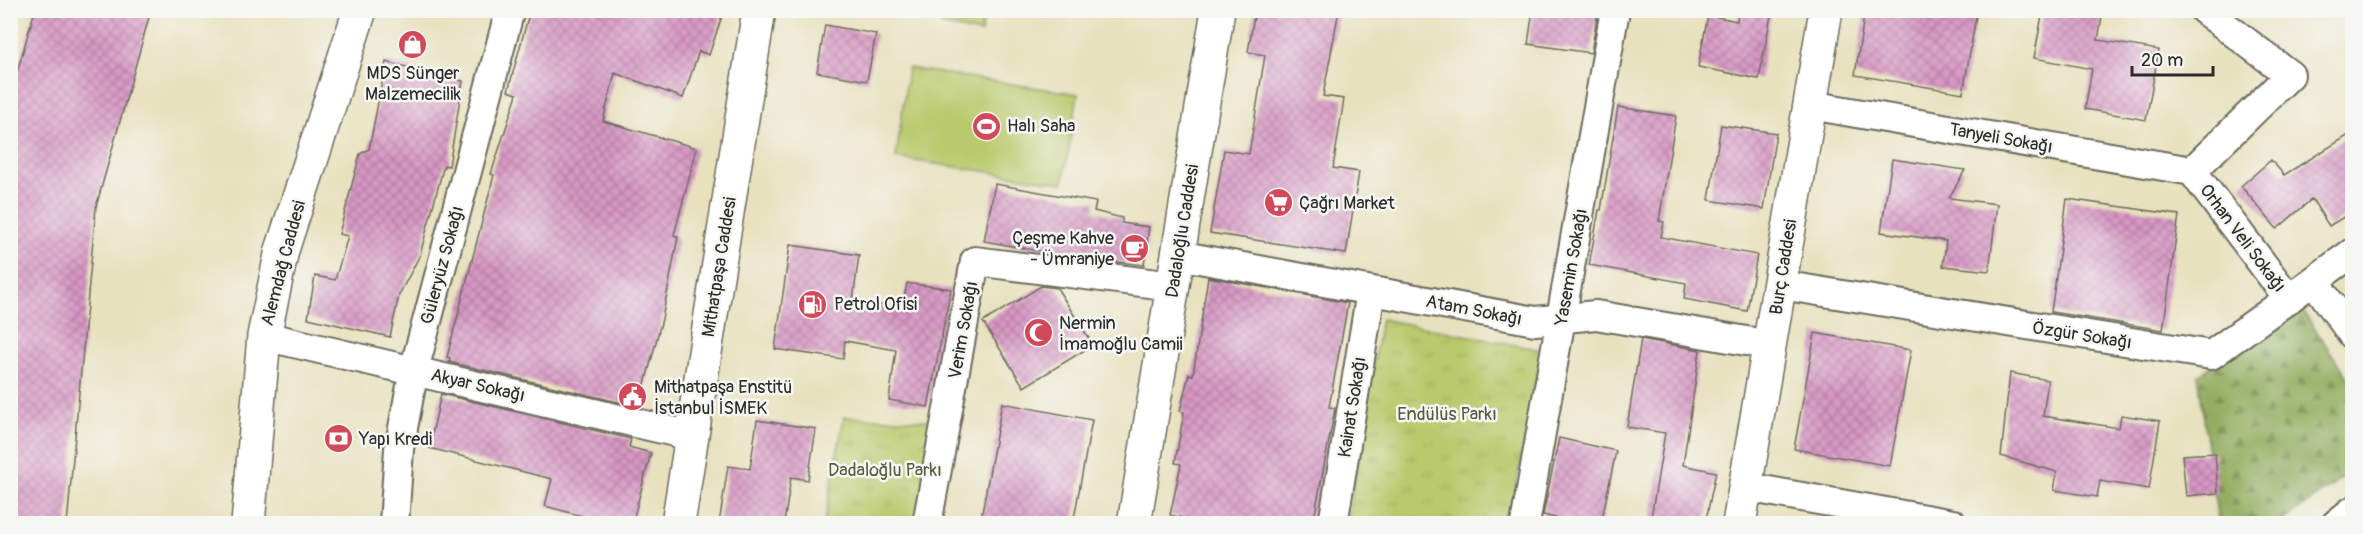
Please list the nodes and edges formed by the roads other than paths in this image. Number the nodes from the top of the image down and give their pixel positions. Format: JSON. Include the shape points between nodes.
{"nodes":[{"id":1,"x":360,"y":10,"type":"edge"},
{"id":2,"x":510,"y":10,"type":"edge"},
{"id":3,"x":759,"y":10,"type":"edge"},
{"id":4,"x":1218,"y":10,"type":"edge"},
{"id":5,"x":1615,"y":10,"type":"edge"},
{"id":6,"x":1826,"y":10,"type":"edge"},
{"id":7,"x":2204,"y":10,"type":"edge"},
{"id":8,"x":1810,"y":105,"type":"junction"},
{"id":9,"x":2192,"y":171,"type":"junction"},
{"id":10,"x":2352,"y":253,"type":"edge"},
{"id":11,"x":1175,"y":271,"type":"junction"},
{"id":12,"x":2314,"y":281,"type":"junction"},
{"id":13,"x":1781,"y":285,"type":"junction"},
{"id":14,"x":1371,"y":291,"type":"junction"},
{"id":15,"x":2289,"y":299,"type":"junction"},
{"id":16,"x":1562,"y":319,"type":"junction"},
{"id":17,"x":2352,"y":334,"type":"edge"},
{"id":18,"x":264,"y":336,"type":"junction"},
{"id":19,"x":1770,"y":345,"type":"junction"},
{"id":20,"x":414,"y":370,"type":"junction"},
{"id":21,"x":692,"y":436,"type":"junction"},
{"id":22,"x":1746,"y":487,"type":"junction"},
{"id":23,"x":2352,"y":510,"type":"edge"},
{"id":24,"x":248,"y":524,"type":"edge"},
{"id":25,"x":394,"y":524,"type":"edge"},
{"id":26,"x":678,"y":524,"type":"edge"},
{"id":27,"x":927,"y":524,"type":"edge"},
{"id":28,"x":1134,"y":524,"type":"edge"},
{"id":29,"x":1333,"y":524,"type":"edge"},
{"id":30,"x":1525,"y":524,"type":"edge"},
{"id":31,"x":1739,"y":524,"type":"edge"},
{"id":32,"x":1953,"y":524,"type":"edge"},
{"id":33,"x":2336,"y":524,"type":"edge"}],
"edges":[{"from":1,"to":18,"type":"main road","name":"Alemdağ Caddesi","via":[[282,250]]},
{"from":2,"to":20,"type":"street","name":"Güleryüz Sokağı"},
{"from":3,"to":21,"type":"main road","name":"Mithatpaşa Caddesi"},
{"from":4,"to":11,"type":"main road","name":"Dadaloğlu Caddesi"},
{"from":5,"to":16,"type":"street","name":"Yasemin Sokağı"},
{"from":6,"to":8,"type":"main road","name":"Burç Caddesi"},
{"from":7,"to":9,"type":"street","name":"Orhan Veli Sokağı","via":[[2290,75]]},
{"from":8,"to":9,"type":"street","name":"Tanyeli Sokağı"},
{"from":8,"to":13,"type":"main road","name":"Burç Caddesi"},
{"from":9,"to":15,"type":"street","name":"Orhan Veli Sokağı"},
{"from":10,"to":12,"type":"street","name":"Özgür Sokağı"},
{"from":11,"to":14,"type":"street","name":"Atam Sokağı"},
{"from":11,"to":27,"type":"street","name":"Verim Sokağı","via":[[975,261]]},
{"from":11,"to":28,"type":"main road","name":"Dadaloğlu Caddesi"},
{"from":12,"to":15,"type":"street","name":"Özgür Sokağı"},
{"from":12,"to":17,"type":"street","name":"Orhan Veli Sokağı"},
{"from":13,"to":15,"type":"street","name":"Özgür Sokağı","via":[[2211,356]]},
{"from":13,"to":19,"type":"main road","name":"Burç Caddesi"},
{"from":14,"to":16,"type":"street","name":"Atam Sokağı","via":[[1535,321]]},
{"from":14,"to":29,"type":"street","name":"Kainat Sokağı"},
{"from":16,"to":19,"type":"street","name":"Atam Sokağı","via":[[1596,315]]},
{"from":16,"to":30,"type":"street","name":"Yasemin Sokağı"},
{"from":18,"to":20,"type":"street","name":"Akyar Sokağı"},
{"from":18,"to":24,"type":"main road","name":"Alemdağ Caddesi"},
{"from":19,"to":22,"type":"main road","name":"Burç Caddesi"},
{"from":20,"to":21,"type":"street","name":"Akyar Sokağı"},
{"from":20,"to":25,"type":"street","name":"Güleryüz Sokağı","via":[[399,449]]},
{"from":21,"to":26,"type":"main road","name":"Mithatpaşa Caddesi"},
{"from":22,"to":31,"type":"main road","name":"Burç Caddesi"},
{"from":22,"to":32,"type":"street"},
{"from":23,"to":33,"type":"street"}]}
